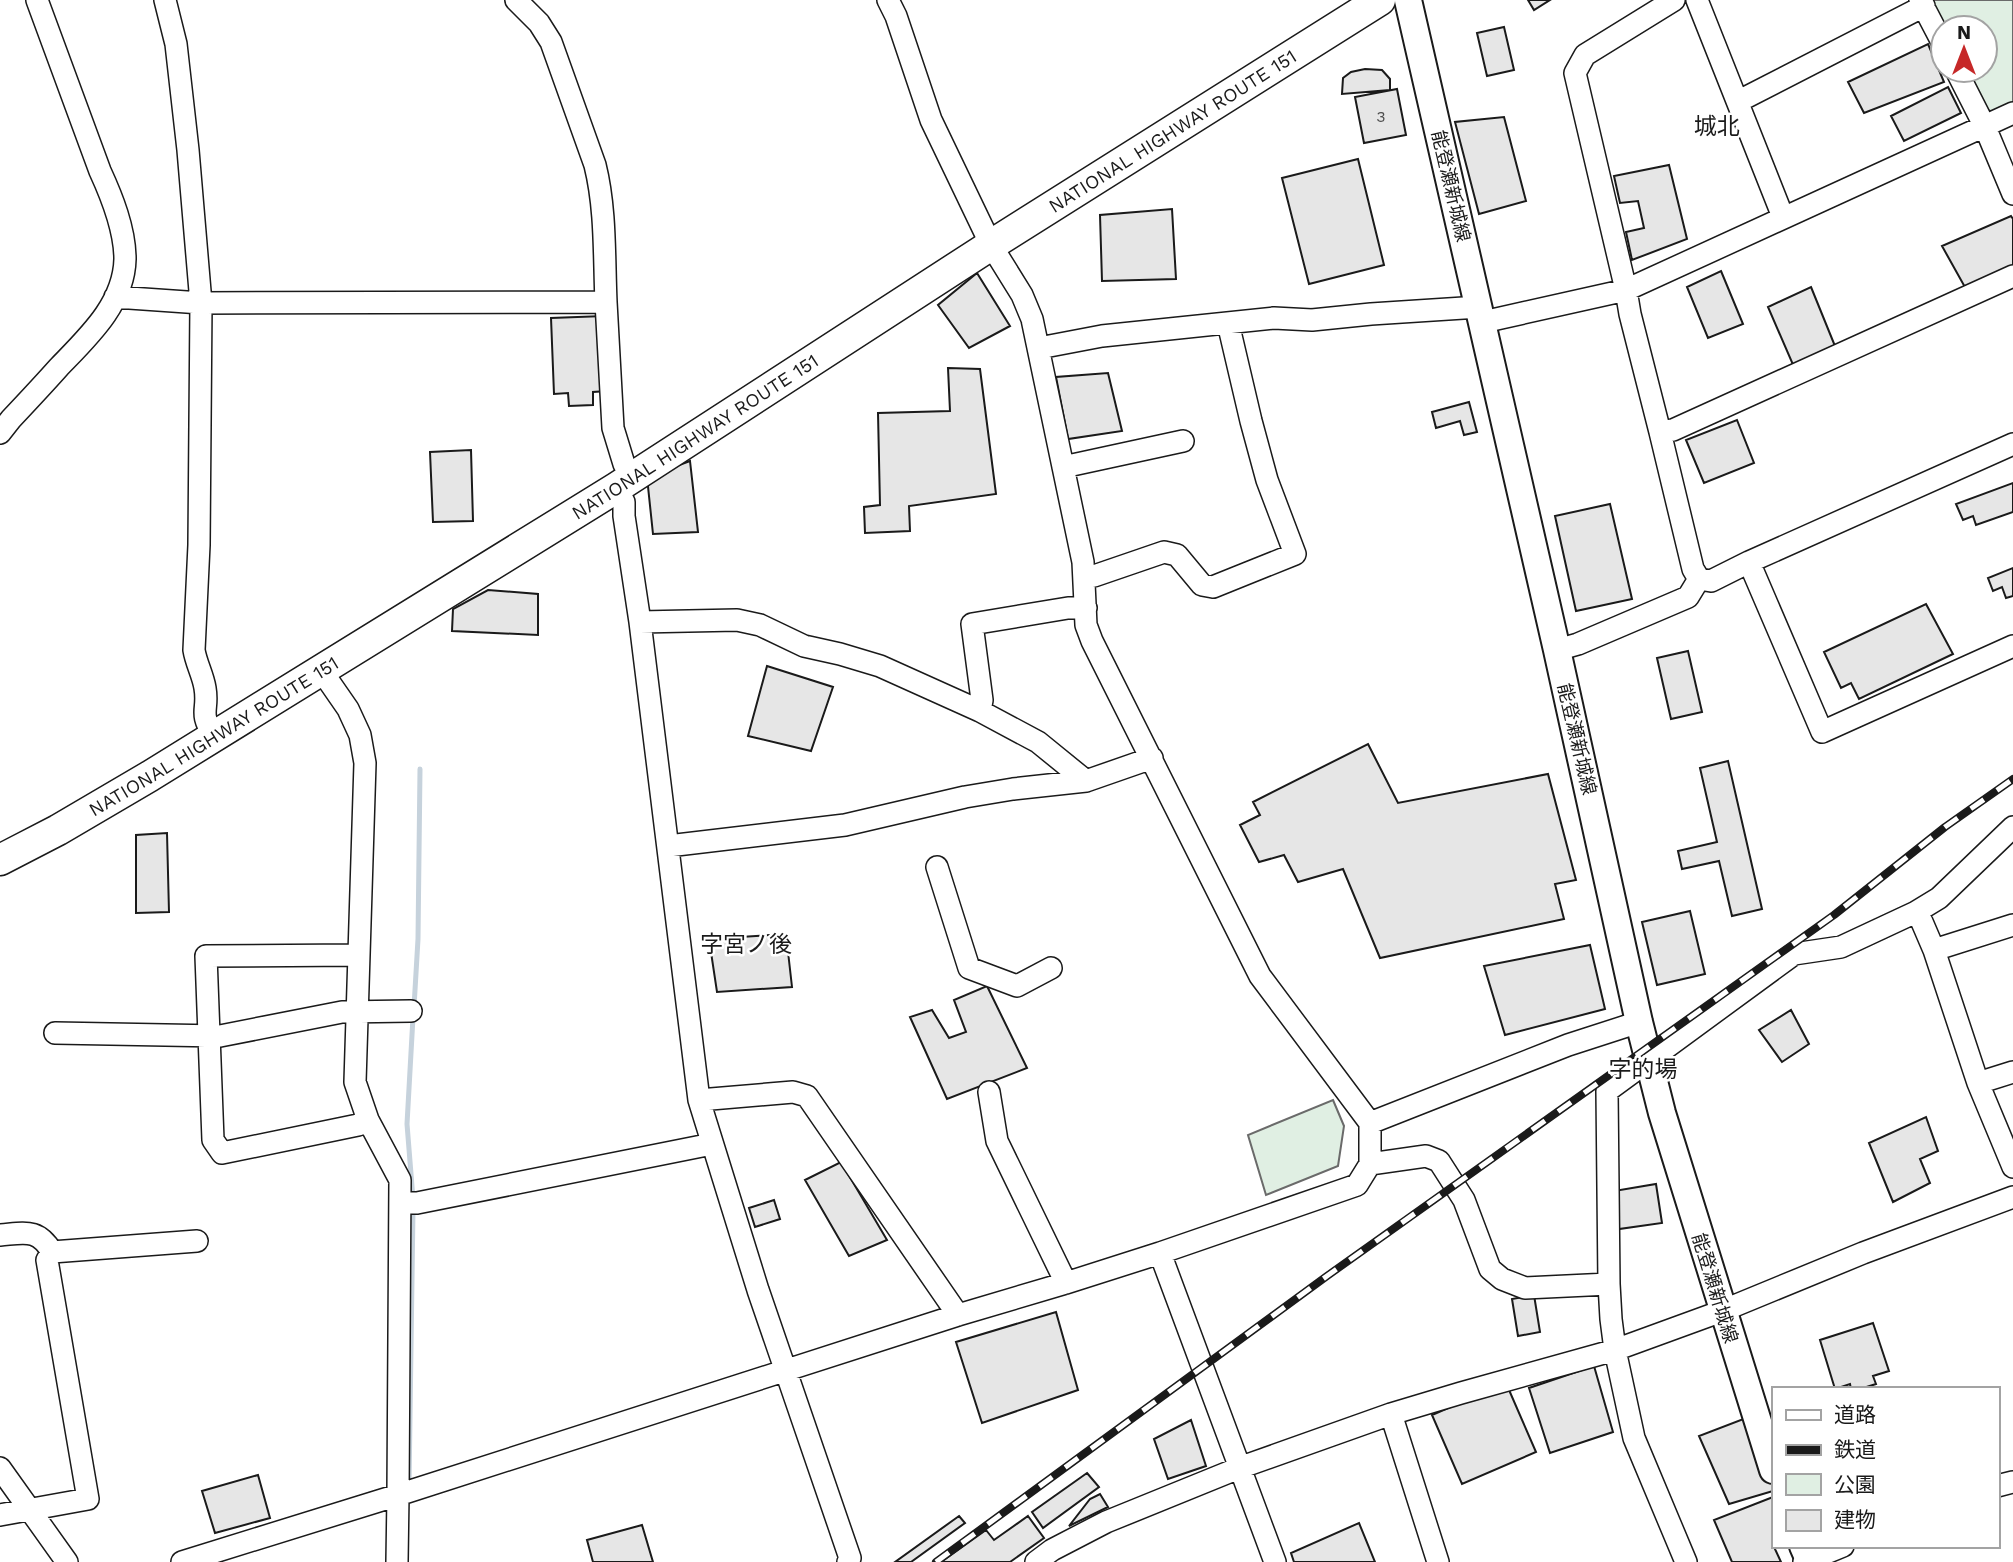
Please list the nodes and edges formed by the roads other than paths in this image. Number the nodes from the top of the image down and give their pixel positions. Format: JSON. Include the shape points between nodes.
{"nodes":[{"id":1,"x":37,"y":0,"type":"edge"},
{"id":2,"x":165,"y":0,"type":"edge"},
{"id":3,"x":516,"y":0,"type":"edge"},
{"id":4,"x":888,"y":0,"type":"edge"},
{"id":5,"x":1380,"y":0,"type":"edge"},
{"id":6,"x":1408,"y":0,"type":"edge"},
{"id":7,"x":1674,"y":0,"type":"edge"},
{"id":8,"x":1697,"y":0,"type":"edge"},
{"id":9,"x":1922,"y":3,"type":"edge"},
{"id":10,"x":1963,"y":84,"type":"edge"},
{"id":11,"x":1738,"y":101,"type":"junction"},
{"id":12,"x":2013,"y":113,"type":"edge"},
{"id":13,"x":1985,"y":127,"type":"junction"},
{"id":14,"x":2013,"y":194,"type":"edge"},
{"id":15,"x":1783,"y":217,"type":"junction"},
{"id":16,"x":991,"y":245,"type":"junction"},
{"id":17,"x":2013,"y":276,"type":"edge"},
{"id":18,"x":1626,"y":290,"type":"junction"},
{"id":19,"x":115,"y":297,"type":"junction"},
{"id":20,"x":607,"y":302,"type":"junction"},
{"id":21,"x":201,"y":303,"type":"junction"},
{"id":22,"x":1481,"y":315,"type":"junction"},
{"id":23,"x":1228,"y":323,"type":"junction"},
{"id":24,"x":1039,"y":348,"type":"junction"},
{"id":25,"x":1660,"y":432,"type":"junction"},
{"id":26,"x":0,"y":433,"type":"edge"},
{"id":27,"x":1183,"y":441,"type":"dead end"},
{"id":28,"x":2013,"y":444,"type":"edge"},
{"id":29,"x":1063,"y":467,"type":"junction"},
{"id":30,"x":624,"y":483,"type":"junction"},
{"id":31,"x":1749,"y":562,"type":"junction"},
{"id":32,"x":1084,"y":577,"type":"junction"},
{"id":33,"x":1699,"y":579,"type":"junction"},
{"id":34,"x":1086,"y":608,"type":"junction"},
{"id":35,"x":640,"y":622,"type":"junction"},
{"id":36,"x":2013,"y":646,"type":"edge"},
{"id":37,"x":1557,"y":650,"type":"junction"},
{"id":38,"x":321,"y":670,"type":"junction"},
{"id":39,"x":980,"y":711,"type":"junction"},
{"id":40,"x":214,"y":736,"type":"junction"},
{"id":41,"x":1152,"y":758,"type":"junction"},
{"id":42,"x":1086,"y":781,"type":"junction"},
{"id":43,"x":2013,"y":827,"type":"edge"},
{"id":44,"x":668,"y":846,"type":"junction"},
{"id":45,"x":0,"y":860,"type":"edge"},
{"id":46,"x":937,"y":867,"type":"dead end"},
{"id":47,"x":1916,"y":912,"type":"junction"},
{"id":48,"x":2013,"y":925,"type":"edge"},
{"id":49,"x":1934,"y":950,"type":"junction"},
{"id":50,"x":358,"y":955,"type":"junction"},
{"id":51,"x":1051,"y":968,"type":"dead end"},
{"id":52,"x":356,"y":1011,"type":"junction"},
{"id":53,"x":411,"y":1011,"type":"dead end"},
{"id":54,"x":1639,"y":1022,"type":"junction"},
{"id":55,"x":55,"y":1033,"type":"dead end"},
{"id":56,"x":210,"y":1036,"type":"junction"},
{"id":57,"x":1649,"y":1061,"type":"junction"},
{"id":58,"x":2013,"y":1072,"type":"edge"},
{"id":59,"x":1978,"y":1083,"type":"junction"},
{"id":60,"x":989,"y":1092,"type":"dead end"},
{"id":61,"x":699,"y":1100,"type":"junction"},
{"id":62,"x":368,"y":1120,"type":"junction"},
{"id":63,"x":1370,"y":1123,"type":"junction"},
{"id":64,"x":712,"y":1144,"type":"junction"},
{"id":65,"x":1370,"y":1164,"type":"junction"},
{"id":66,"x":2013,"y":1167,"type":"edge"},
{"id":67,"x":2013,"y":1196,"type":"edge"},
{"id":68,"x":409,"y":1203,"type":"junction"},
{"id":69,"x":0,"y":1236,"type":"edge"},
{"id":70,"x":197,"y":1241,"type":"dead end"},
{"id":71,"x":51,"y":1252,"type":"junction"},
{"id":72,"x":1160,"y":1253,"type":"junction"},
{"id":73,"x":1066,"y":1283,"type":"junction"},
{"id":74,"x":1609,"y":1283,"type":"junction"},
{"id":75,"x":1722,"y":1311,"type":"junction"},
{"id":76,"x":958,"y":1315,"type":"junction"},
{"id":77,"x":1615,"y":1350,"type":"junction"},
{"id":78,"x":786,"y":1371,"type":"junction"},
{"id":79,"x":1391,"y":1414,"type":"junction"},
{"id":80,"x":1772,"y":1467,"type":"edge"},
{"id":81,"x":0,"y":1468,"type":"edge"},
{"id":82,"x":1240,"y":1468,"type":"junction"},
{"id":83,"x":405,"y":1492,"type":"junction"},
{"id":84,"x":28,"y":1510,"type":"junction"},
{"id":85,"x":0,"y":1514,"type":"edge"},
{"id":86,"x":1837,"y":1548,"type":"edge"},
{"id":87,"x":1807,"y":1558,"type":"edge"},
{"id":88,"x":67,"y":1562,"type":"edge"},
{"id":89,"x":181,"y":1562,"type":"edge"},
{"id":90,"x":397,"y":1562,"type":"edge"},
{"id":91,"x":848,"y":1562,"type":"edge"},
{"id":92,"x":1036,"y":1562,"type":"edge"},
{"id":93,"x":1275,"y":1562,"type":"edge"},
{"id":94,"x":1438,"y":1562,"type":"edge"},
{"id":95,"x":1686,"y":1562,"type":"edge"}],
"edges":[{"from":1,"to":19,"type":"street","via":[[121,231],[125,257]]},
{"from":2,"to":21,"type":"street","via":[[178,58]]},
{"from":3,"to":20,"type":"street","via":[[545,31],[595,165]]},
{"from":4,"to":16,"type":"street","via":[[931,120]]},
{"from":5,"to":16,"type":"highway","name":"NATIONAL HIGHWAY ROUTE 151"},
{"from":6,"to":22,"type":"main road","name":"能登瀬新城線"},
{"from":7,"to":18,"type":"street","via":[[1585,54],[1575,73]]},
{"from":8,"to":11,"type":"street"},
{"from":9,"to":11,"type":"street"},
{"from":10,"to":13,"type":"street"},
{"from":11,"to":15,"type":"street"},
{"from":12,"to":13,"type":"street"},
{"from":13,"to":14,"type":"street"},
{"from":13,"to":15,"type":"street"},
{"from":15,"to":18,"type":"street"},
{"from":16,"to":24,"type":"street","via":[[1022,295]]},
{"from":16,"to":30,"type":"highway","name":"NATIONAL HIGHWAY ROUTE 151"},
{"from":17,"to":25,"type":"street"},
{"from":18,"to":22,"type":"street"},
{"from":18,"to":25,"type":"street"},
{"from":19,"to":21,"type":"street"},
{"from":19,"to":26,"type":"street","via":[[91,333]]},
{"from":20,"to":21,"type":"street"},
{"from":20,"to":30,"type":"street","via":[[613,428],[624,464]]},
{"from":21,"to":40,"type":"street","via":[[194,650],[205,685],[206,723]]},
{"from":22,"to":23,"type":"street","via":[[1371,314]]},
{"from":22,"to":37,"type":"main road","name":"能登瀬新城線"},
{"from":23,"to":24,"type":"street"},
{"from":23,"to":32,"type":"street","via":[[1267,480],[1295,554],[1213,587],[1202,584],[1177,555],[1164,552]]},
{"from":24,"to":29,"type":"street"},
{"from":25,"to":33,"type":"street"},
{"from":27,"to":29,"type":"street"},
{"from":28,"to":31,"type":"street"},
{"from":29,"to":32,"type":"street"},
{"from":30,"to":35,"type":"street","via":[[624,516]]},
{"from":30,"to":38,"type":"highway","name":"NATIONAL HIGHWAY ROUTE 151"},
{"from":31,"to":33,"type":"street","via":[[1711,581]]},
{"from":31,"to":36,"type":"street","via":[[1822,732]]},
{"from":32,"to":34,"type":"street"},
{"from":33,"to":37,"type":"street","via":[[1688,597]]},
{"from":34,"to":39,"type":"street","via":[[972,624]]},
{"from":34,"to":41,"type":"street","via":[[1092,641]]},
{"from":35,"to":39,"type":"street","via":[[737,620],[760,625],[804,646],[880,666]]},
{"from":35,"to":44,"type":"street"},
{"from":37,"to":54,"type":"main road","name":"能登瀬新城線"},
{"from":38,"to":40,"type":"highway","name":"NATIONAL HIGHWAY ROUTE 151"},
{"from":38,"to":50,"type":"street","via":[[360,734],[365,763]]},
{"from":39,"to":42,"type":"street","via":[[1038,742]]},
{"from":40,"to":45,"type":"highway","name":"NATIONAL HIGHWAY ROUTE 151","via":[[58,831]]},
{"from":41,"to":42,"type":"street"},
{"from":41,"to":63,"type":"street","via":[[1260,976]]},
{"from":42,"to":44,"type":"street","via":[[965,797],[845,825]]},
{"from":43,"to":47,"type":"street","via":[[1939,898]]},
{"from":44,"to":61,"type":"street"},
{"from":46,"to":51,"type":"street","via":[[969,968],[1017,986]]},
{"from":47,"to":49,"type":"street"},
{"from":47,"to":57,"type":"street","via":[[1841,947],[1794,954]]},
{"from":48,"to":49,"type":"street"},
{"from":49,"to":59,"type":"street"},
{"from":50,"to":52,"type":"street"},
{"from":50,"to":56,"type":"street","via":[[206,956]]},
{"from":52,"to":53,"type":"street"},
{"from":52,"to":56,"type":"street"},
{"from":52,"to":62,"type":"street","via":[[355,1082]]},
{"from":54,"to":57,"type":"main road","name":"能登瀬新城線"},
{"from":54,"to":63,"type":"street"},
{"from":55,"to":56,"type":"street"},
{"from":56,"to":62,"type":"street","via":[[213,1140],[222,1153]]},
{"from":57,"to":74,"type":"street","via":[[1607,1091]]},
{"from":57,"to":75,"type":"main road","name":"能登瀬新城線"},
{"from":58,"to":59,"type":"street"},
{"from":59,"to":66,"type":"street"},
{"from":60,"to":73,"type":"street","via":[[997,1142]]},
{"from":61,"to":64,"type":"street"},
{"from":61,"to":76,"type":"street","via":[[793,1092],[807,1096]]},
{"from":62,"to":68,"type":"street"},
{"from":63,"to":65,"type":"street"},
{"from":64,"to":68,"type":"street"},
{"from":64,"to":78,"type":"street"},
{"from":65,"to":72,"type":"street","via":[[1357,1185]]},
{"from":65,"to":74,"type":"street","via":[[1426,1156],[1439,1161],[1464,1200],[1490,1269],[1502,1279],[1525,1288]]},
{"from":67,"to":75,"type":"street"},
{"from":68,"to":83,"type":"street"},
{"from":69,"to":71,"type":"street","via":[[37,1234]]},
{"from":70,"to":71,"type":"street"},
{"from":71,"to":84,"type":"street","via":[[47,1260],[88,1499]]},
{"from":72,"to":73,"type":"street"},
{"from":72,"to":82,"type":"street"},
{"from":73,"to":76,"type":"street"},
{"from":74,"to":77,"type":"street"},
{"from":75,"to":77,"type":"street"},
{"from":75,"to":80,"type":"main road","name":"能登瀬新城線"},
{"from":76,"to":78,"type":"street"},
{"from":77,"to":79,"type":"street"},
{"from":77,"to":95,"type":"street","via":[[1634,1438]]},
{"from":78,"to":83,"type":"street"},
{"from":78,"to":91,"type":"street"},
{"from":79,"to":82,"type":"street"},
{"from":79,"to":94,"type":"street"},
{"from":81,"to":84,"type":"street"},
{"from":82,"to":92,"type":"street","via":[[1105,1522]]},
{"from":82,"to":93,"type":"street"},
{"from":83,"to":89,"type":"street"},
{"from":83,"to":90,"type":"street"},
{"from":84,"to":85,"type":"street"},
{"from":84,"to":88,"type":"street"},
{"from":86,"to":87,"type":"street"}]}
